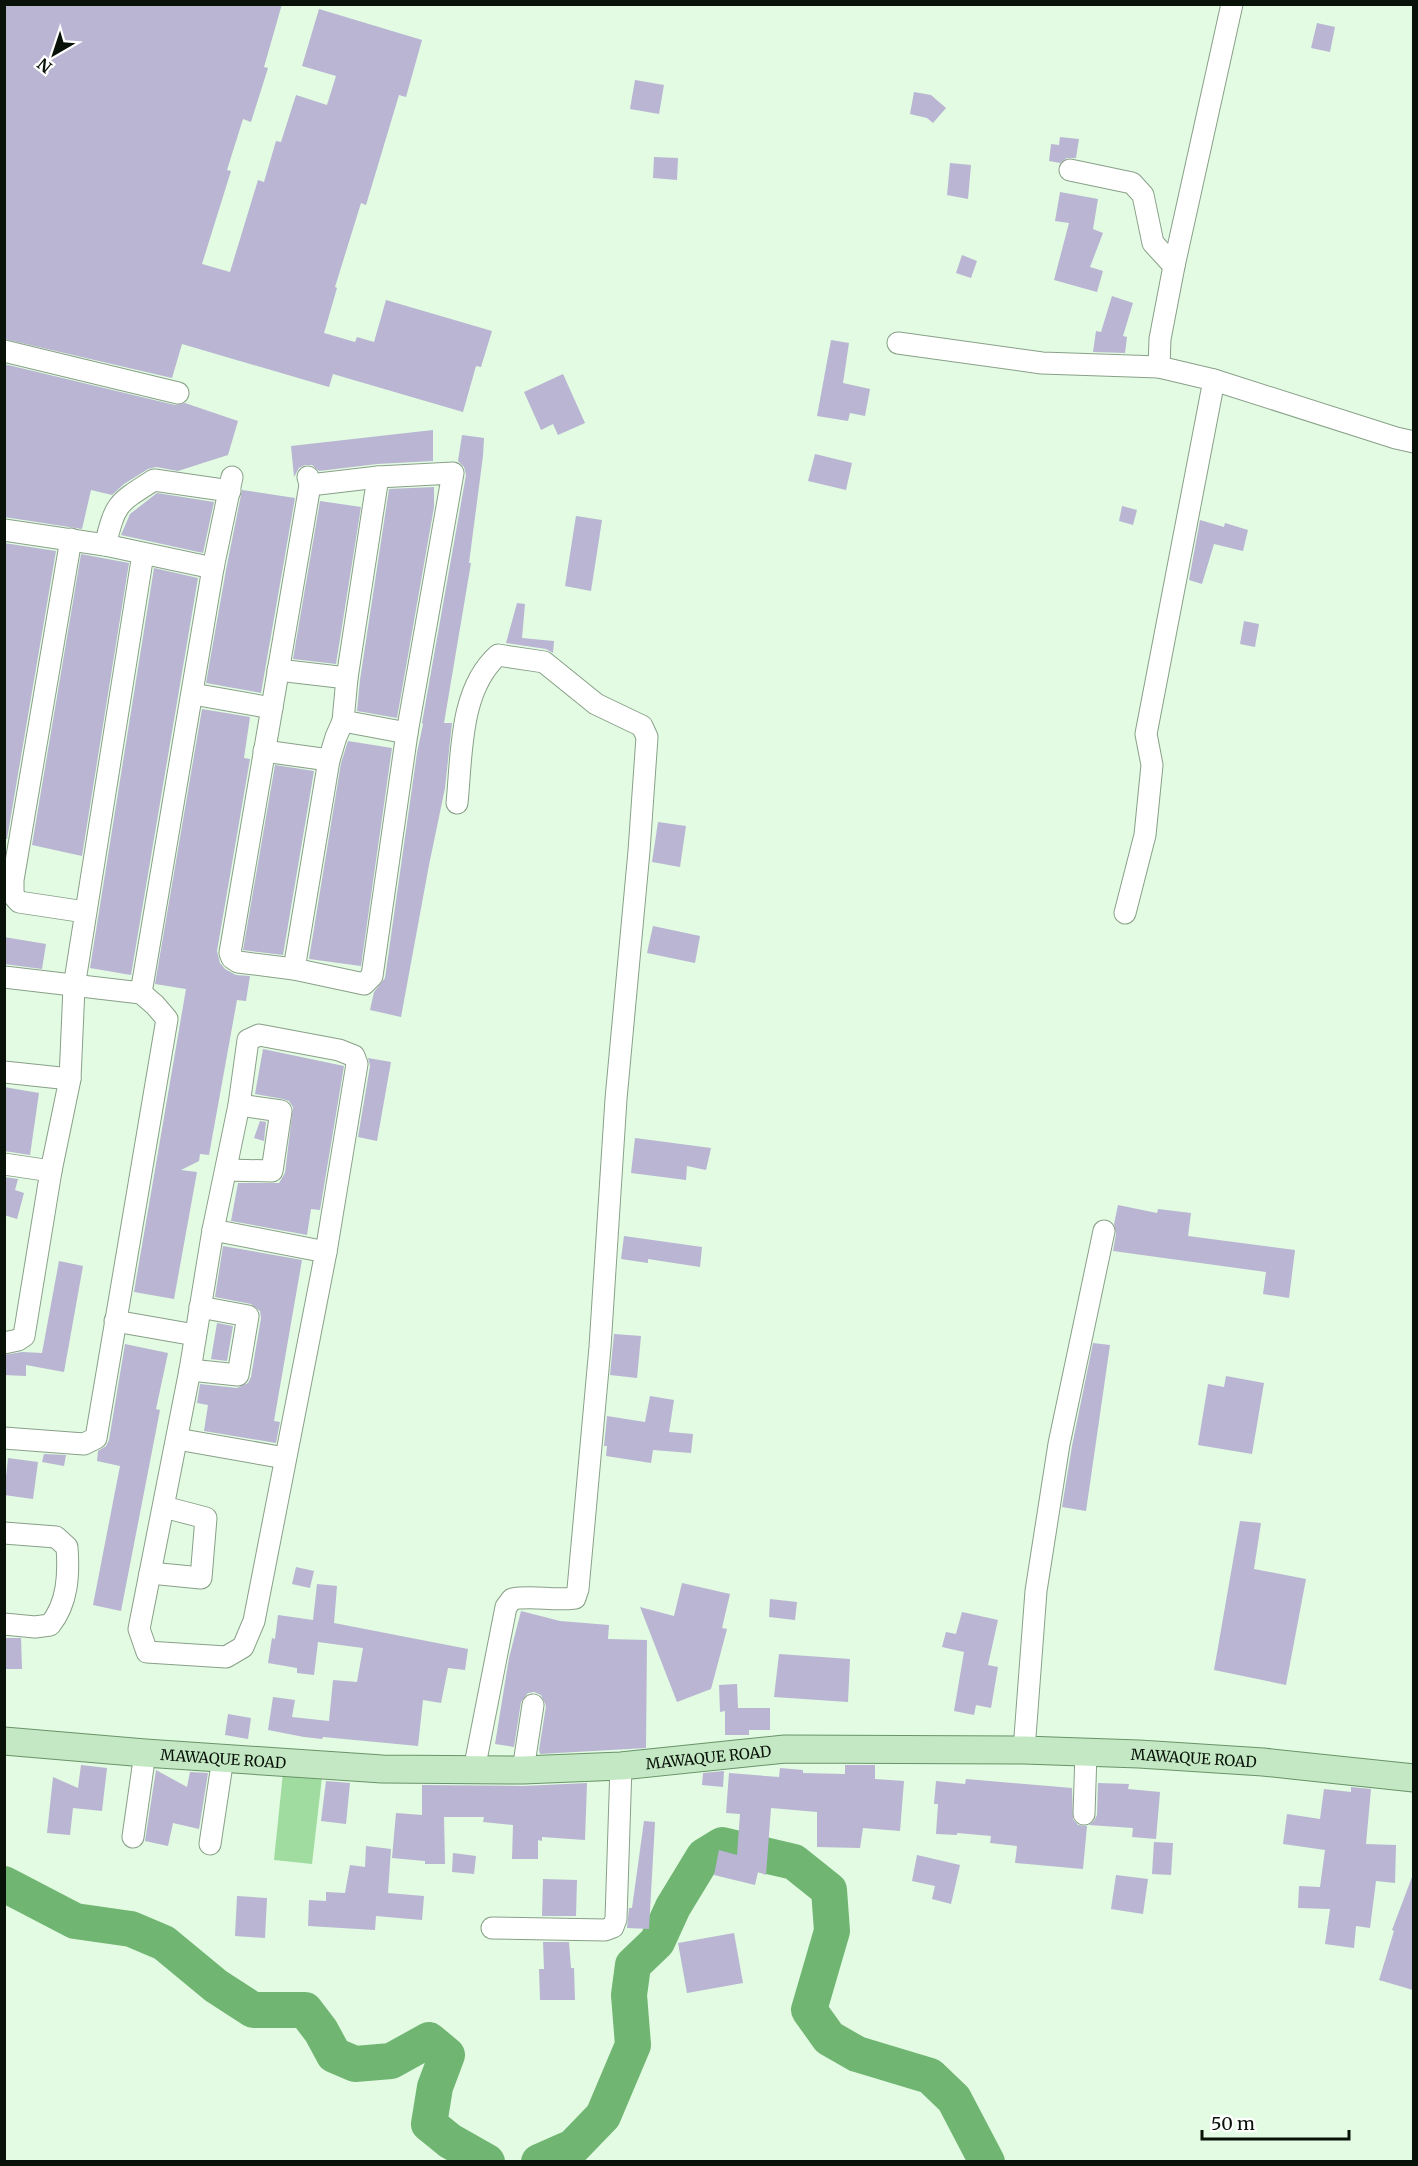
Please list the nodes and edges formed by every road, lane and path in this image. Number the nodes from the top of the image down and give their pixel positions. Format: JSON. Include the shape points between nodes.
{"nodes":[{"id":1,"x":1232,"y":4,"type":"edge"},
{"id":2,"x":1070,"y":170,"type":"dead end"},
{"id":3,"x":1174,"y":266,"type":"junction"},
{"id":4,"x":898,"y":343,"type":"dead end"},
{"id":5,"x":4,"y":351,"type":"edge"},
{"id":6,"x":1159,"y":367,"type":"junction"},
{"id":7,"x":1214,"y":380,"type":"junction"},
{"id":8,"x":178,"y":393,"type":"dead end"},
{"id":9,"x":1413,"y":442,"type":"edge"},
{"id":10,"x":378,"y":477,"type":"junction"},
{"id":11,"x":4,"y":530,"type":"edge"},
{"id":12,"x":71,"y":539,"type":"junction"},
{"id":13,"x":105,"y":545,"type":"junction"},
{"id":14,"x":143,"y":554,"type":"junction"},
{"id":15,"x":213,"y":568,"type":"junction"},
{"id":16,"x":278,"y":670,"type":"junction"},
{"id":17,"x":347,"y":678,"type":"junction"},
{"id":18,"x":193,"y":694,"type":"junction"},
{"id":19,"x":272,"y":708,"type":"junction"},
{"id":20,"x":343,"y":721,"type":"junction"},
{"id":21,"x":407,"y":733,"type":"junction"},
{"id":22,"x":264,"y":751,"type":"junction"},
{"id":23,"x":329,"y":760,"type":"junction"},
{"id":24,"x":457,"y":803,"type":"dead end"},
{"id":25,"x":85,"y":912,"type":"junction"},
{"id":26,"x":1125,"y":913,"type":"dead end"},
{"id":27,"x":294,"y":969,"type":"junction"},
{"id":28,"x":4,"y":977,"type":"edge"},
{"id":29,"x":74,"y":987,"type":"junction"},
{"id":30,"x":141,"y":993,"type":"junction"},
{"id":31,"x":4,"y":1072,"type":"edge"},
{"id":32,"x":70,"y":1079,"type":"junction"},
{"id":33,"x":239,"y":1105,"type":"junction"},
{"id":34,"x":4,"y":1164,"type":"edge"},
{"id":35,"x":226,"y":1170,"type":"junction"},
{"id":36,"x":51,"y":1171,"type":"junction"},
{"id":37,"x":213,"y":1230,"type":"junction"},
{"id":38,"x":1104,"y":1231,"type":"dead end"},
{"id":39,"x":326,"y":1252,"type":"junction"},
{"id":40,"x":200,"y":1307,"type":"junction"},
{"id":41,"x":115,"y":1321,"type":"junction"},
{"id":42,"x":195,"y":1335,"type":"junction"},
{"id":43,"x":4,"y":1344,"type":"edge"},
{"id":44,"x":190,"y":1370,"type":"junction"},
{"id":45,"x":4,"y":1438,"type":"edge"},
{"id":46,"x":177,"y":1439,"type":"junction"},
{"id":47,"x":285,"y":1458,"type":"junction"},
{"id":48,"x":164,"y":1507,"type":"junction"},
{"id":49,"x":4,"y":1533,"type":"edge"},
{"id":50,"x":150,"y":1573,"type":"junction"},
{"id":51,"x":4,"y":1624,"type":"edge"},
{"id":52,"x":533,"y":1705,"type":"dead end"},
{"id":53,"x":4,"y":1741,"type":"edge"},
{"id":54,"x":1024,"y":1750,"type":"junction"},
{"id":55,"x":145,"y":1753,"type":"junction"},
{"id":56,"x":1086,"y":1753,"type":"junction"},
{"id":57,"x":223,"y":1758,"type":"junction"},
{"id":58,"x":621,"y":1766,"type":"junction"},
{"id":59,"x":474,"y":1770,"type":"junction"},
{"id":60,"x":523,"y":1770,"type":"junction"},
{"id":61,"x":1413,"y":1778,"type":"edge"},
{"id":62,"x":1084,"y":1814,"type":"dead end"},
{"id":63,"x":133,"y":1837,"type":"dead end"},
{"id":64,"x":210,"y":1844,"type":"dead end"},
{"id":65,"x":492,"y":1928,"type":"dead end"}],
"edges":[{"from":1,"to":3,"type":"street"},
{"from":2,"to":3,"type":"street","via":[[1132,183],[1143,195],[1153,243]]},
{"from":3,"to":6,"type":"street","via":[[1160,339]]},
{"from":4,"to":6,"type":"street","via":[[1042,363]]},
{"from":5,"to":8,"type":"street"},
{"from":6,"to":7,"type":"street"},
{"from":7,"to":9,"type":"street"},
{"from":7,"to":26,"type":"street","via":[[1146,734],[1152,765],[1145,835]]},
{"from":10,"to":16,"type":"street","via":[[309,481]]},
{"from":10,"to":17,"type":"street"},
{"from":10,"to":21,"type":"street","via":[[453,473]]},
{"from":11,"to":12,"type":"street"},
{"from":12,"to":13,"type":"street"},
{"from":12,"to":25,"type":"street","via":[[13,895],[20,902]]},
{"from":13,"to":14,"type":"street"},
{"from":13,"to":15,"type":"street","via":[[114,513],[123,499],[153,480],[231,484]]},
{"from":14,"to":15,"type":"street"},
{"from":14,"to":25,"type":"street"},
{"from":15,"to":18,"type":"street"},
{"from":16,"to":17,"type":"street"},
{"from":16,"to":19,"type":"street"},
{"from":17,"to":20,"type":"street"},
{"from":18,"to":19,"type":"street"},
{"from":18,"to":30,"type":"street"},
{"from":19,"to":22,"type":"street"},
{"from":20,"to":21,"type":"street"},
{"from":20,"to":23,"type":"street"},
{"from":21,"to":27,"type":"street","via":[[372,976],[364,984]]},
{"from":22,"to":23,"type":"street"},
{"from":22,"to":27,"type":"street","via":[[230,953],[237,962]]},
{"from":23,"to":27,"type":"street"},
{"from":24,"to":59,"type":"street","via":[[466,717],[478,682],[498,655],[544,662],[596,704],[642,726],[647,737],[578,1589],[574,1598],[523,1597],[512,1599],[506,1607]]},
{"from":25,"to":29,"type":"street"},
{"from":28,"to":29,"type":"street"},
{"from":29,"to":30,"type":"street"},
{"from":29,"to":32,"type":"street"},
{"from":30,"to":41,"type":"street","via":[[167,1019]]},
{"from":31,"to":32,"type":"street"},
{"from":32,"to":36,"type":"street"},
{"from":33,"to":35,"type":"street"},
{"from":33,"to":35,"type":"street","via":[[281,1111],[272,1171]]},
{"from":33,"to":39,"type":"street","via":[[248,1040],[259,1035],[354,1056],[357,1064]]},
{"from":34,"to":36,"type":"street"},
{"from":35,"to":37,"type":"street"},
{"from":36,"to":43,"type":"street","via":[[24,1336]]},
{"from":37,"to":39,"type":"street"},
{"from":37,"to":40,"type":"street"},
{"from":38,"to":54,"type":"street","via":[[1059,1444],[1036,1591]]},
{"from":39,"to":47,"type":"street"},
{"from":40,"to":42,"type":"street"},
{"from":40,"to":44,"type":"street","via":[[248,1316],[238,1375]]},
{"from":41,"to":42,"type":"street"},
{"from":41,"to":45,"type":"street","via":[[96,1438],[84,1444]]},
{"from":42,"to":44,"type":"street"},
{"from":44,"to":46,"type":"street"},
{"from":46,"to":47,"type":"street"},
{"from":46,"to":48,"type":"street"},
{"from":47,"to":50,"type":"street","via":[[254,1621],[243,1647],[226,1657],[147,1652],[139,1629]]},
{"from":48,"to":50,"type":"street"},
{"from":48,"to":50,"type":"street","via":[[206,1518],[201,1578]]},
{"from":49,"to":51,"type":"street","via":[[56,1537],[67,1547],[68,1567],[59,1613],[50,1625]]},
{"from":52,"to":60,"type":"street"},
{"from":53,"to":55,"type":"main road","name":"MAWAQUE ROAD"},
{"from":54,"to":56,"type":"main road","name":"MAWAQUE ROAD"},
{"from":54,"to":58,"type":"main road","name":"MAWAQUE ROAD","via":[[785,1749]]},
{"from":55,"to":57,"type":"main road","name":"MAWAQUE ROAD"},
{"from":55,"to":63,"type":"street"},
{"from":56,"to":61,"type":"main road","name":"MAWAQUE ROAD","via":[[1255,1761]]},
{"from":56,"to":62,"type":"street"},
{"from":57,"to":59,"type":"main road","name":"MAWAQUE ROAD","via":[[382,1769]]},
{"from":57,"to":64,"type":"street"},
{"from":58,"to":60,"type":"main road","name":"MAWAQUE ROAD"},
{"from":58,"to":65,"type":"street","via":[[613,1927]]},
{"from":59,"to":60,"type":"main road","name":"MAWAQUE ROAD"}]}
